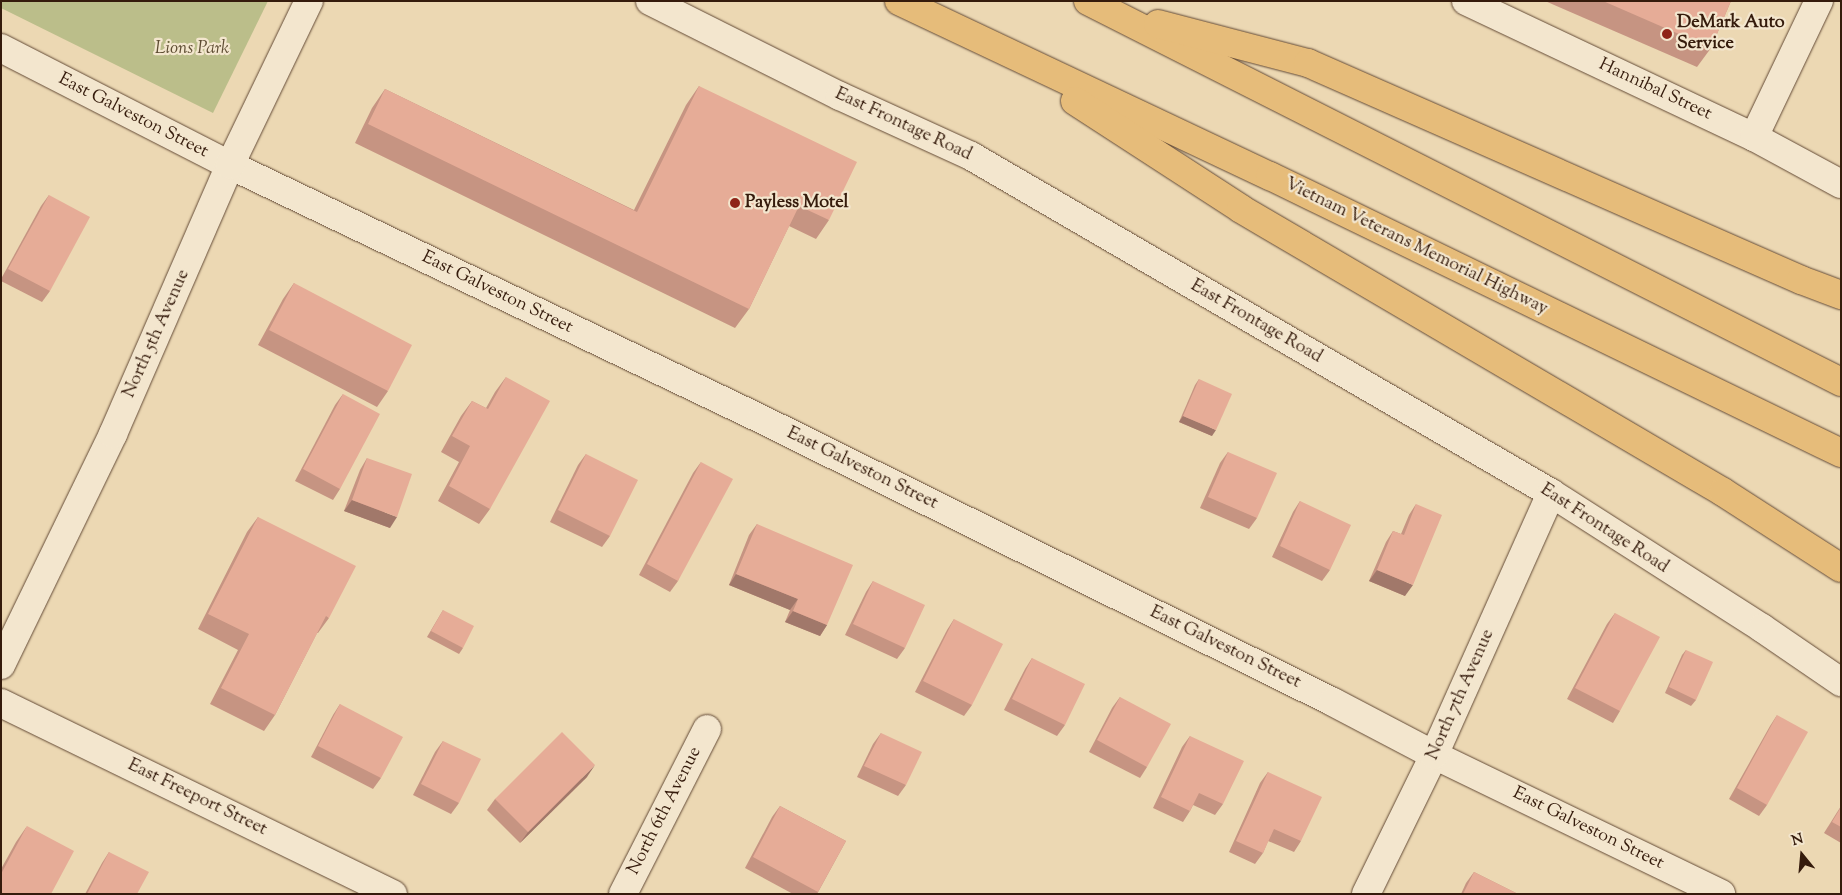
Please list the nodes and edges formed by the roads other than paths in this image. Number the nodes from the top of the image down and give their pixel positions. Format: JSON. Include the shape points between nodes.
{"nodes":[{"id":1,"x":309,"y":1,"type":"edge"},
{"id":2,"x":650,"y":1,"type":"edge"},
{"id":3,"x":899,"y":1,"type":"edge"},
{"id":4,"x":1466,"y":1,"type":"edge"},
{"id":5,"x":1819,"y":1,"type":"edge"},
{"id":6,"x":1097,"y":6,"type":"edge"},
{"id":7,"x":989,"y":46,"type":"junction"},
{"id":8,"x":1,"y":48,"type":"edge"},
{"id":9,"x":1754,"y":137,"type":"junction"},
{"id":10,"x":230,"y":165,"type":"junction"},
{"id":11,"x":1841,"y":184,"type":"edge"},
{"id":12,"x":1841,"y":295,"type":"edge"},
{"id":13,"x":1841,"y":382,"type":"edge"},
{"id":14,"x":1841,"y":454,"type":"edge"},
{"id":15,"x":1551,"y":493,"type":"junction"},
{"id":16,"x":1841,"y":568,"type":"edge"},
{"id":17,"x":1,"y":665,"type":"edge"},
{"id":18,"x":1841,"y":682,"type":"edge"},
{"id":19,"x":1,"y":702,"type":"edge"},
{"id":20,"x":707,"y":729,"type":"dead end"},
{"id":21,"x":1434,"y":755,"type":"junction"},
{"id":22,"x":394,"y":894,"type":"edge"},
{"id":23,"x":623,"y":894,"type":"edge"},
{"id":24,"x":1366,"y":894,"type":"edge"},
{"id":25,"x":1721,"y":894,"type":"edge"}],
"edges":[{"from":1,"to":10,"type":"street","name":"North 5th Avenue"},
{"from":2,"to":15,"type":"street","name":"East Frontage Road","via":[[840,96],[971,156]]},
{"from":3,"to":7,"type":"highway"},
{"from":4,"to":9,"type":"street","name":"Hannibal Street"},
{"from":5,"to":9,"type":"street"},
{"from":6,"to":12,"type":"highway","via":[[1308,63]]},
{"from":6,"to":13,"type":"highway"},
{"from":7,"to":14,"type":"highway","name":"Vietnam Veterans Memorial Highway","via":[[1270,176]]},
{"from":7,"to":16,"type":"highway","via":[[1241,209],[1723,492]]},
{"from":8,"to":10,"type":"street","name":"East Galveston Street"},
{"from":9,"to":11,"type":"street","name":"Hannibal Street"},
{"from":10,"to":17,"type":"street","name":"North 5th Avenue","via":[[113,434]]},
{"from":10,"to":21,"type":"street","name":"East Galveston Street","via":[[778,427]]},
{"from":15,"to":18,"type":"street","name":"East Frontage Road"},
{"from":15,"to":21,"type":"street","name":"North 7th Avenue"},
{"from":19,"to":22,"type":"street","name":"East Freeport Street"},
{"from":20,"to":23,"type":"street","name":"North 6th Avenue"},
{"from":21,"to":24,"type":"street","name":"North 7th Avenue"},
{"from":21,"to":25,"type":"street","name":"East Galveston Street"}]}
